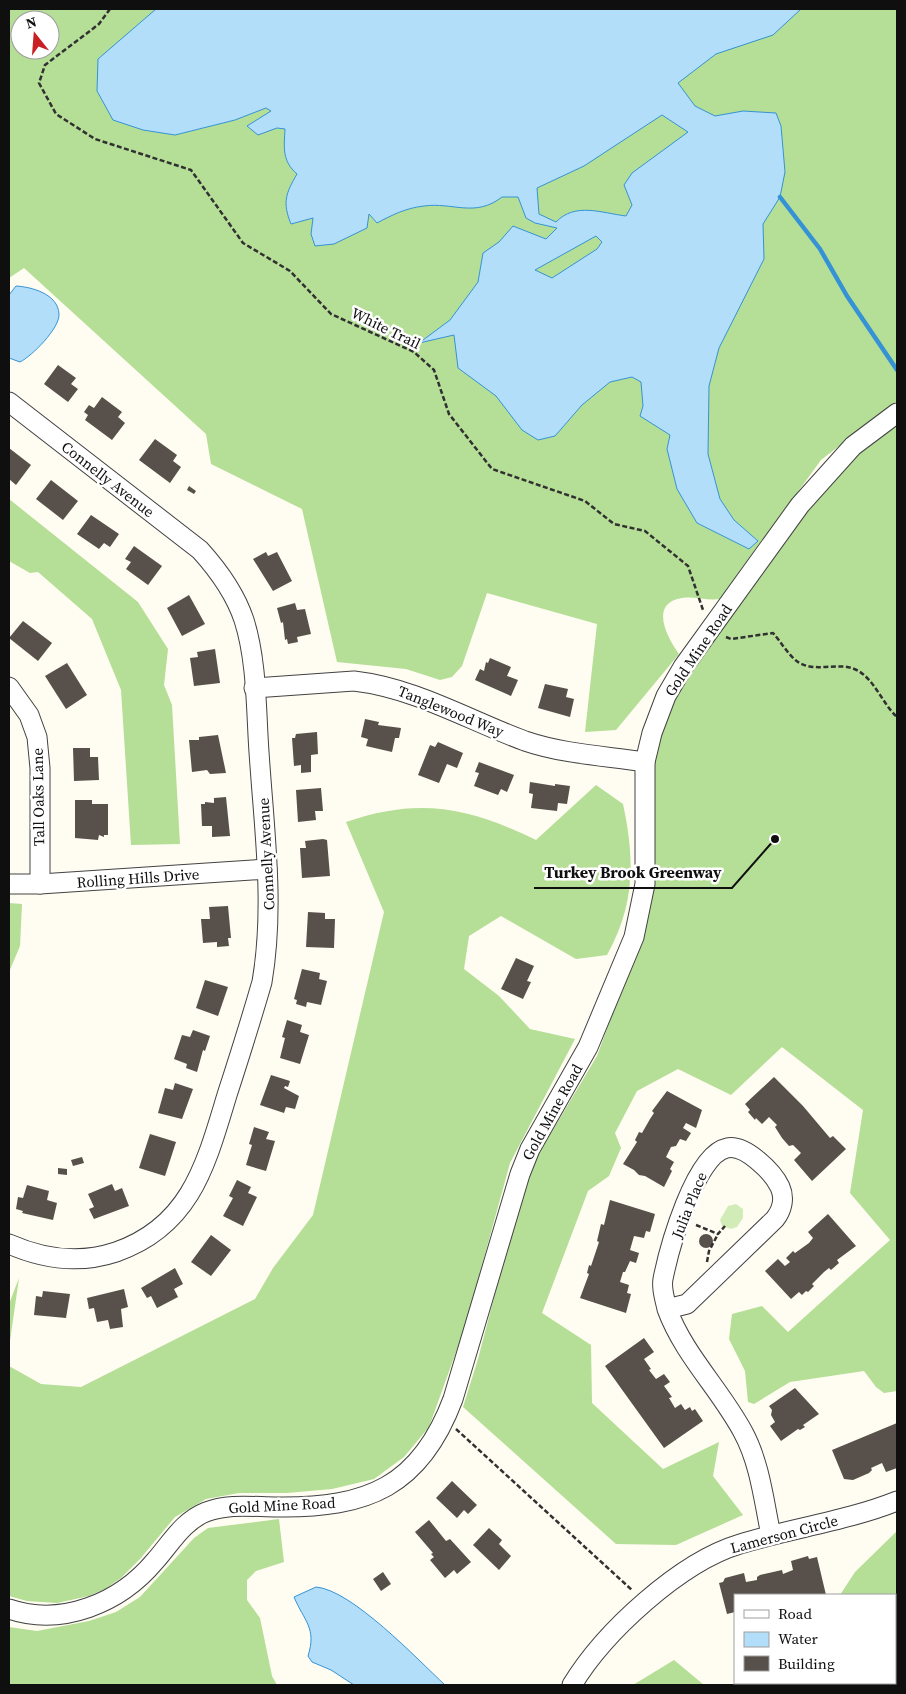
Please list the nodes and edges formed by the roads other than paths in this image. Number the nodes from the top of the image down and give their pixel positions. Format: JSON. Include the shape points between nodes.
{"nodes":[{"id":1,"x":9,"y":402,"type":"edge"},
{"id":2,"x":897,"y":413,"type":"edge"},
{"id":3,"x":9,"y":687,"type":"edge"},
{"id":4,"x":254,"y":688,"type":"junction"},
{"id":5,"x":645,"y":762,"type":"junction"},
{"id":6,"x":267,"y":869,"type":"junction"},
{"id":7,"x":9,"y":884,"type":"edge"},
{"id":8,"x":40,"y":884,"type":"junction"},
{"id":9,"x":9,"y":1244,"type":"edge"},
{"id":10,"x":667,"y":1309,"type":"junction"},
{"id":11,"x":897,"y":1501,"type":"edge"},
{"id":12,"x":771,"y":1535,"type":"junction"},
{"id":13,"x":9,"y":1609,"type":"edge"},
{"id":14,"x":572,"y":1685,"type":"edge"}],
"edges":[{"from":1,"to":4,"type":"street","name":"Connelly Avenue","via":[[200,550],[215,567],[244,622],[249,638]]},
{"from":2,"to":5,"type":"street","name":"Gold Mine Road","via":[[853,446],[805,498],[710,629],[666,696]]},
{"from":3,"to":8,"type":"street","name":"Tall Oaks Lane","via":[[22,703],[37,737]]},
{"from":4,"to":5,"type":"street","name":"Tanglewood Way","via":[[370,682],[401,690],[541,746]]},
{"from":4,"to":6,"type":"street","name":"Connelly Avenue"},
{"from":5,"to":13,"type":"street","name":"Gold Mine Road","via":[[645,884],[634,937],[588,1048],[530,1149],[444,1423],[428,1450],[409,1471],[368,1496],[298,1507],[229,1507],[207,1512],[185,1525],[143,1575],[107,1600],[68,1613],[42,1615]]},
{"from":6,"to":8,"type":"street","name":"Rolling Hills Drive"},
{"from":6,"to":9,"type":"street","name":"Connelly Avenue","via":[[269,931],[262,982],[202,1174],[188,1197],[153,1235],[131,1247],[102,1256],[51,1258]]},
{"from":7,"to":8,"type":"street","name":"Rolling Hills Drive"},
{"from":10,"to":10,"type":"street","name":"Julia Place","via":[[687,1304],[780,1212],[780,1185],[745,1150],[730,1148],[718,1152],[697,1179],[663,1278]]},
{"from":10,"to":12,"type":"street","name":"Julia Place","via":[[679,1338],[744,1434]]},
{"from":11,"to":12,"type":"street","name":"Lamerson Circle","via":[[866,1513]]},
{"from":12,"to":14,"type":"street","name":"Lamerson Circle","via":[[700,1561],[669,1582],[603,1644]]}]}
